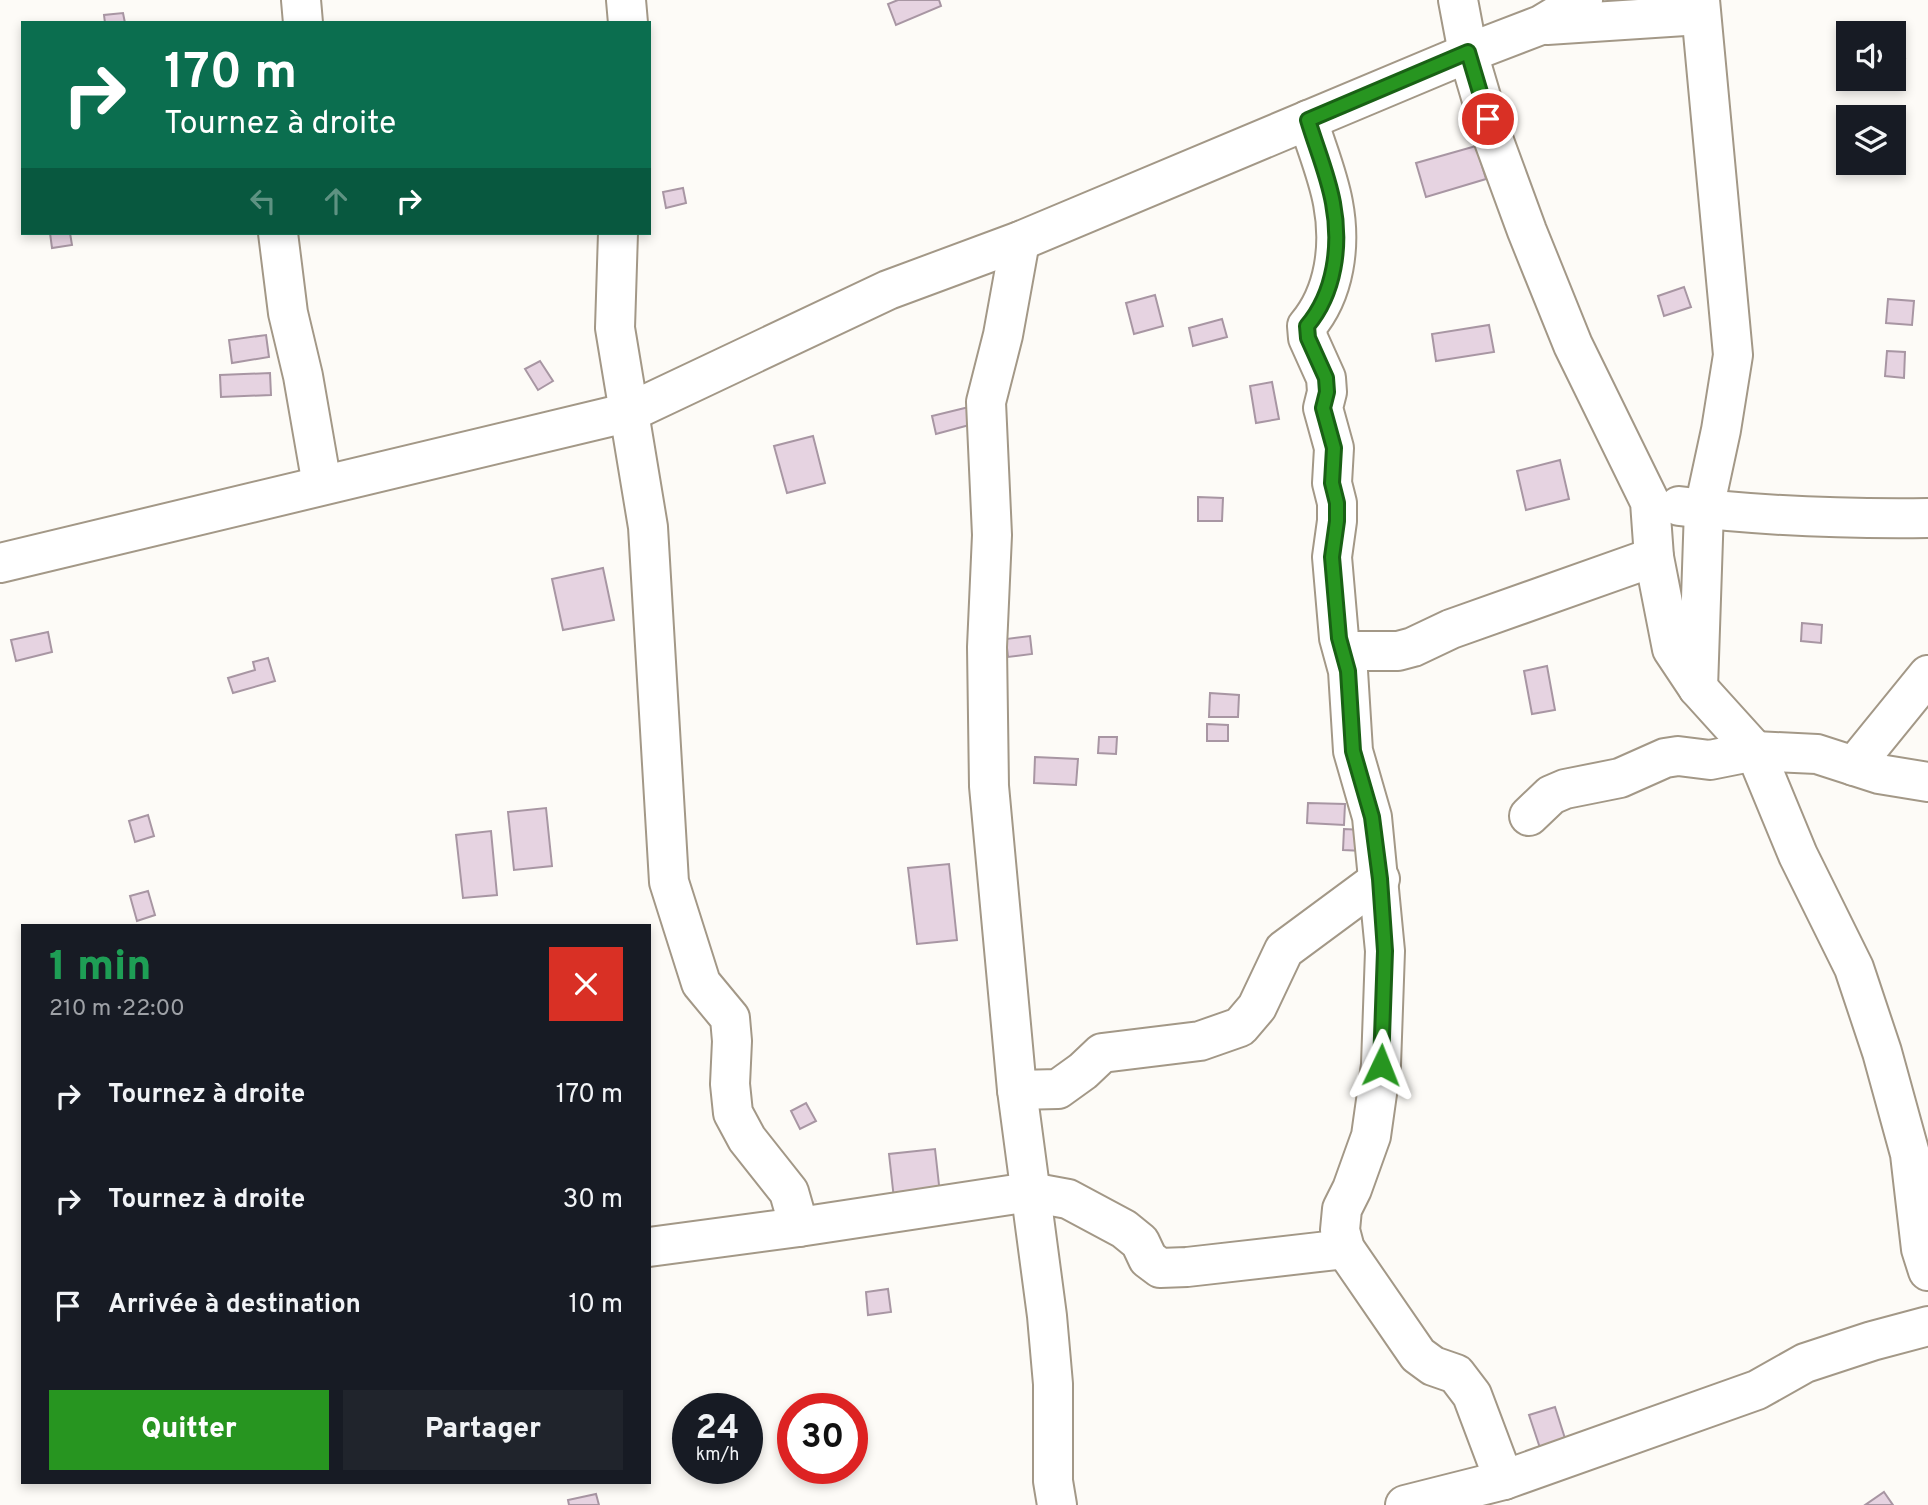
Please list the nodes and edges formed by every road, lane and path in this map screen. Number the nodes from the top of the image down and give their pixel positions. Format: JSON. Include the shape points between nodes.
{"nodes":[{"id":1,"x":301,"y":0,"type":"edge"},
{"id":2,"x":626,"y":0,"type":"edge"},
{"id":3,"x":1458,"y":0,"type":"edge"},
{"id":4,"x":1583,"y":0,"type":"edge"},
{"id":5,"x":1700,"y":7,"type":"edge"},
{"id":6,"x":303,"y":21,"type":"edge"},
{"id":7,"x":628,"y":21,"type":"edge"},
{"id":8,"x":1541,"y":25,"type":"junction"},
{"id":9,"x":1468,"y":52,"type":"junction"},
{"id":10,"x":1308,"y":120,"type":"junction"},
{"id":11,"x":278,"y":235,"type":"edge"},
{"id":12,"x":618,"y":235,"type":"edge"},
{"id":13,"x":1020,"y":242,"type":"junction"},
{"id":14,"x":631,"y":412,"type":"junction"},
{"id":15,"x":322,"y":485,"type":"junction"},
{"id":16,"x":1650,"y":502,"type":"junction"},
{"id":17,"x":1704,"y":509,"type":"junction"},
{"id":18,"x":1928,"y":518,"type":"edge"},
{"id":19,"x":1654,"y":557,"type":"junction"},
{"id":20,"x":0,"y":564,"type":"edge"},
{"id":21,"x":1344,"y":651,"type":"junction"},
{"id":22,"x":1928,"y":675,"type":"edge"},
{"id":23,"x":1698,"y":688,"type":"junction"},
{"id":24,"x":1755,"y":751,"type":"junction"},
{"id":25,"x":1854,"y":766,"type":"junction"},
{"id":26,"x":1928,"y":782,"type":"edge"},
{"id":27,"x":1529,"y":816,"type":"dead end"},
{"id":28,"x":1380,"y":879,"type":"junction"},
{"id":29,"x":1017,"y":1090,"type":"junction"},
{"id":30,"x":1030,"y":1192,"type":"junction"},
{"id":31,"x":1921,"y":1200,"type":"edge"},
{"id":32,"x":799,"y":1227,"type":"junction"},
{"id":33,"x":651,"y":1247,"type":"edge"},
{"id":34,"x":1345,"y":1249,"type":"junction"},
{"id":35,"x":1928,"y":1271,"type":"edge"},
{"id":36,"x":1928,"y":1326,"type":"edge"},
{"id":37,"x":1504,"y":1480,"type":"junction"},
{"id":38,"x":1057,"y":1505,"type":"edge"},
{"id":39,"x":1407,"y":1505,"type":"edge"}],
"edges":[{"from":1,"to":6,"type":"street"},
{"from":2,"to":7,"type":"street"},
{"from":3,"to":9,"type":"street"},
{"from":4,"to":8,"type":"street"},
{"from":5,"to":8,"type":"street"},
{"from":5,"to":17,"type":"street","via":[[1732,355]]},
{"from":8,"to":9,"type":"street"},
{"from":9,"to":10,"type":"street"},
{"from":9,"to":16,"type":"street","via":[[1494,141],[1573,345]]},
{"from":10,"to":13,"type":"street"},
{"from":10,"to":21,"type":"street","via":[[1333,203],[1333,277],[1319,312],[1307,326],[1326,378],[1323,408],[1334,448],[1332,483],[1337,503],[1332,557]]},
{"from":11,"to":15,"type":"street","via":[[288,313]]},
{"from":12,"to":14,"type":"street","via":[[615,328]]},
{"from":13,"to":14,"type":"street","via":[[888,289]]},
{"from":13,"to":29,"type":"street","via":[[986,402],[992,534],[987,648],[989,786]]},
{"from":14,"to":15,"type":"street"},
{"from":14,"to":32,"type":"street","via":[[648,527],[669,882],[701,983],[730,1018],[733,1113],[747,1139],[789,1192]]},
{"from":15,"to":20,"type":"street"},
{"from":16,"to":17,"type":"street"},
{"from":16,"to":19,"type":"street"},
{"from":17,"to":18,"type":"street"},
{"from":17,"to":23,"type":"street"},
{"from":19,"to":21,"type":"street","via":[[1451,629],[1413,647]]},
{"from":19,"to":23,"type":"street","via":[[1672,649]]},
{"from":21,"to":28,"type":"street","via":[[1353,751],[1372,817]]},
{"from":22,"to":25,"type":"street"},
{"from":23,"to":24,"type":"street"},
{"from":24,"to":25,"type":"street","via":[[1817,754]]},
{"from":24,"to":27,"type":"street","via":[[1710,760],[1678,755],[1665,758],[1620,778],[1551,795]]},
{"from":24,"to":31,"type":"street","via":[[1798,855],[1854,968],[1882,1052]]},
{"from":25,"to":26,"type":"street"},
{"from":28,"to":29,"type":"street","via":[[1284,950],[1257,1007],[1240,1027],[1200,1041],[1102,1053],[1058,1089]]},
{"from":28,"to":34,"type":"street","via":[[1385,951],[1381,1065],[1371,1136],[1342,1209],[1340,1230]]},
{"from":29,"to":30,"type":"street"},
{"from":30,"to":32,"type":"street"},
{"from":30,"to":34,"type":"street","via":[[1068,1199],[1124,1229],[1160,1268]]},
{"from":30,"to":38,"type":"street","via":[[1053,1384]]},
{"from":31,"to":35,"type":"street","via":[[1921,1249]]},
{"from":32,"to":33,"type":"street"},
{"from":34,"to":37,"type":"street","via":[[1418,1355],[1457,1374],[1472,1395]]},
{"from":36,"to":37,"type":"street","via":[[1805,1363],[1757,1390]]},
{"from":37,"to":39,"type":"street"}]}
